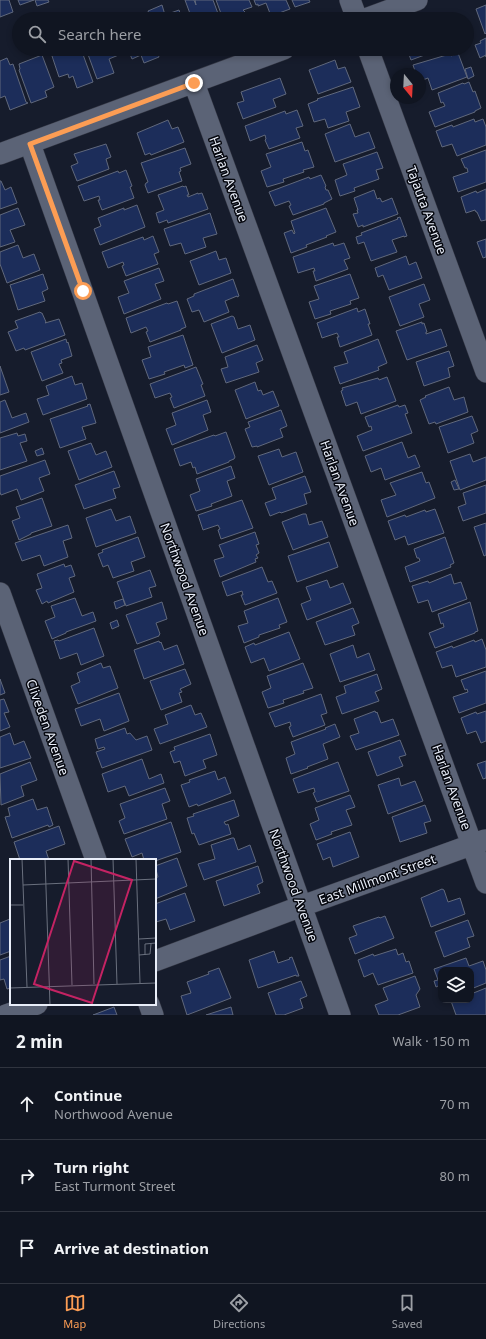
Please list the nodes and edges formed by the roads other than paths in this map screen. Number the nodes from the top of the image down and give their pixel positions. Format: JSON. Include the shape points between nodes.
{"nodes":[{"id":1,"x":350,"y":0,"type":"edge"},
{"id":2,"x":417,"y":0,"type":"edge"},
{"id":3,"x":354,"y":12,"type":"edge"},
{"id":4,"x":384,"y":12,"type":"edge"},
{"id":5,"x":265,"y":56,"type":"edge"},
{"id":6,"x":371,"y":56,"type":"edge"},
{"id":7,"x":194,"y":83,"type":"junction"},
{"id":8,"x":30,"y":144,"type":"junction"},
{"id":9,"x":0,"y":154,"type":"edge"},
{"id":10,"x":486,"y":372,"type":"edge"},
{"id":11,"x":0,"y":593,"type":"edge"},
{"id":12,"x":479,"y":843,"type":"edge"},
{"id":13,"x":96,"y":859,"type":"edge"},
{"id":14,"x":486,"y":883,"type":"edge"},
{"id":15,"x":302,"y":906,"type":"junction"},
{"id":16,"x":156,"y":961,"type":"edge"},
{"id":17,"x":34,"y":1005,"type":"edge"},
{"id":18,"x":149,"y":1005,"type":"edge"},
{"id":19,"x":6,"y":1015,"type":"edge"},
{"id":20,"x":153,"y":1015,"type":"edge"},
{"id":21,"x":340,"y":1015,"type":"edge"}],
"edges":[{"from":1,"to":3,"type":"street"},
{"from":2,"to":4,"type":"street"},
{"from":5,"to":7,"type":"street"},
{"from":6,"to":10,"type":"street","name":"Tajauta Avenue"},
{"from":7,"to":8,"type":"street"},
{"from":7,"to":12,"type":"street","name":"Harlan Avenue"},
{"from":8,"to":9,"type":"street"},
{"from":8,"to":15,"type":"street","name":"Northwood Avenue"},
{"from":11,"to":13,"type":"street","name":"Cliveden Avenue"},
{"from":12,"to":14,"type":"street","name":"Harlan Avenue"},
{"from":12,"to":15,"type":"street","name":"East Millmont Street"},
{"from":15,"to":16,"type":"street","name":"East Millmont Street"},
{"from":15,"to":21,"type":"street","name":"Northwood Avenue"},
{"from":17,"to":19,"type":"street"},
{"from":18,"to":20,"type":"street"}]}
